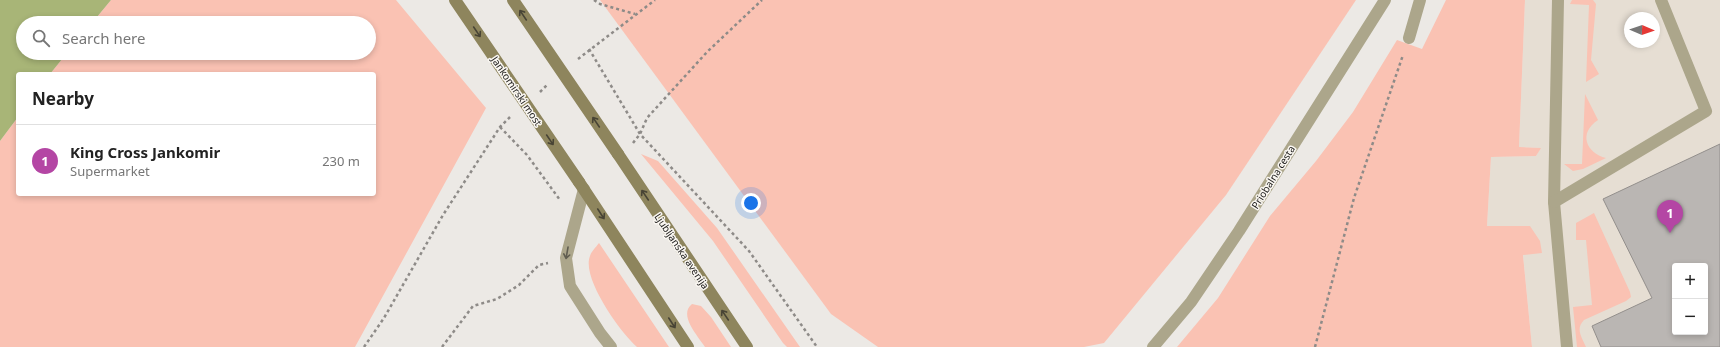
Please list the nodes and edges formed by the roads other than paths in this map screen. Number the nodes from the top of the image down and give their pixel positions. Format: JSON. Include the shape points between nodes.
{"nodes":[{"id":1,"x":455,"y":0,"type":"edge"},
{"id":2,"x":513,"y":0,"type":"edge"},
{"id":3,"x":1385,"y":0,"type":"edge"},
{"id":4,"x":1420,"y":0,"type":"edge"},
{"id":5,"x":1558,"y":0,"type":"edge"},
{"id":6,"x":1661,"y":0,"type":"edge"},
{"id":7,"x":1409,"y":38,"type":"road end"},
{"id":8,"x":582,"y":185,"type":"junction"},
{"id":9,"x":1554,"y":202,"type":"junction"},
{"id":10,"x":610,"y":347,"type":"edge"},
{"id":11,"x":688,"y":347,"type":"edge"},
{"id":12,"x":747,"y":347,"type":"edge"},
{"id":13,"x":1153,"y":347,"type":"edge"},
{"id":14,"x":1567,"y":347,"type":"edge"}],
"edges":[{"from":1,"to":8,"type":"main road","name":"Jankomirski most","one_way":true,"bridge":true},
{"from":12,"to":2,"type":"main road","name":"Ljubljanska avenija","one_way":true,"bridge":true},
{"from":3,"to":13,"type":"street","name":"Priobalna cesta","via":[[1230,244],[1191,302]]},
{"from":4,"to":7,"type":"street"},
{"from":5,"to":9,"type":"street"},
{"from":6,"to":9,"type":"street","via":[[1706,111]]},
{"from":8,"to":10,"type":"street","one_way":true,"via":[[566,258],[570,286]]},
{"from":8,"to":11,"type":"main road","one_way":true},
{"from":9,"to":14,"type":"street"}]}
